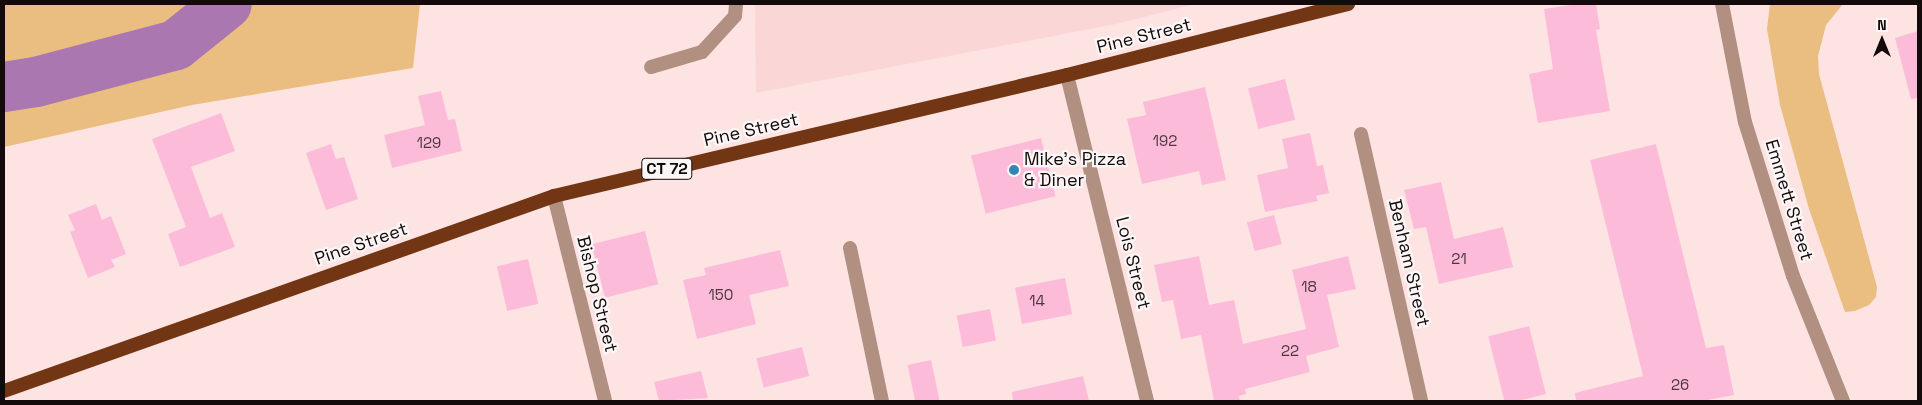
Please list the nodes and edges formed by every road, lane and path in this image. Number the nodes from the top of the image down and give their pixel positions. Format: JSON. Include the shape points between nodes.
{"nodes":[{"id":1,"x":736,"y":4,"type":"edge"},
{"id":2,"x":1348,"y":4,"type":"edge"},
{"id":3,"x":1722,"y":4,"type":"edge"},
{"id":4,"x":651,"y":67,"type":"dead end"},
{"id":5,"x":1067,"y":75,"type":"junction"},
{"id":6,"x":1360,"y":134,"type":"dead end"},
{"id":7,"x":554,"y":196,"type":"junction"},
{"id":8,"x":850,"y":248,"type":"dead end"},
{"id":9,"x":4,"y":391,"type":"edge"},
{"id":10,"x":605,"y":401,"type":"edge"},
{"id":11,"x":882,"y":401,"type":"edge"},
{"id":12,"x":1147,"y":401,"type":"edge"},
{"id":13,"x":1420,"y":401,"type":"edge"},
{"id":14,"x":1844,"y":401,"type":"edge"}],
"edges":[{"from":1,"to":4,"type":"street","via":[[735,16],[702,52]]},
{"from":2,"to":5,"type":"highway","name":"Pine Street","number":"CT 72"},
{"from":3,"to":14,"type":"street","name":"Emmett Street","via":[[1745,122],[1793,276]]},
{"from":5,"to":7,"type":"highway","name":"Pine Street","number":"CT 72"},
{"from":5,"to":12,"type":"street","name":"Lois Street"},
{"from":6,"to":13,"type":"street","name":"Benham Street"},
{"from":7,"to":9,"type":"highway","name":"Pine Street","number":"CT 72"},
{"from":7,"to":10,"type":"street","name":"Bishop Street"},
{"from":8,"to":11,"type":"street"}]}
